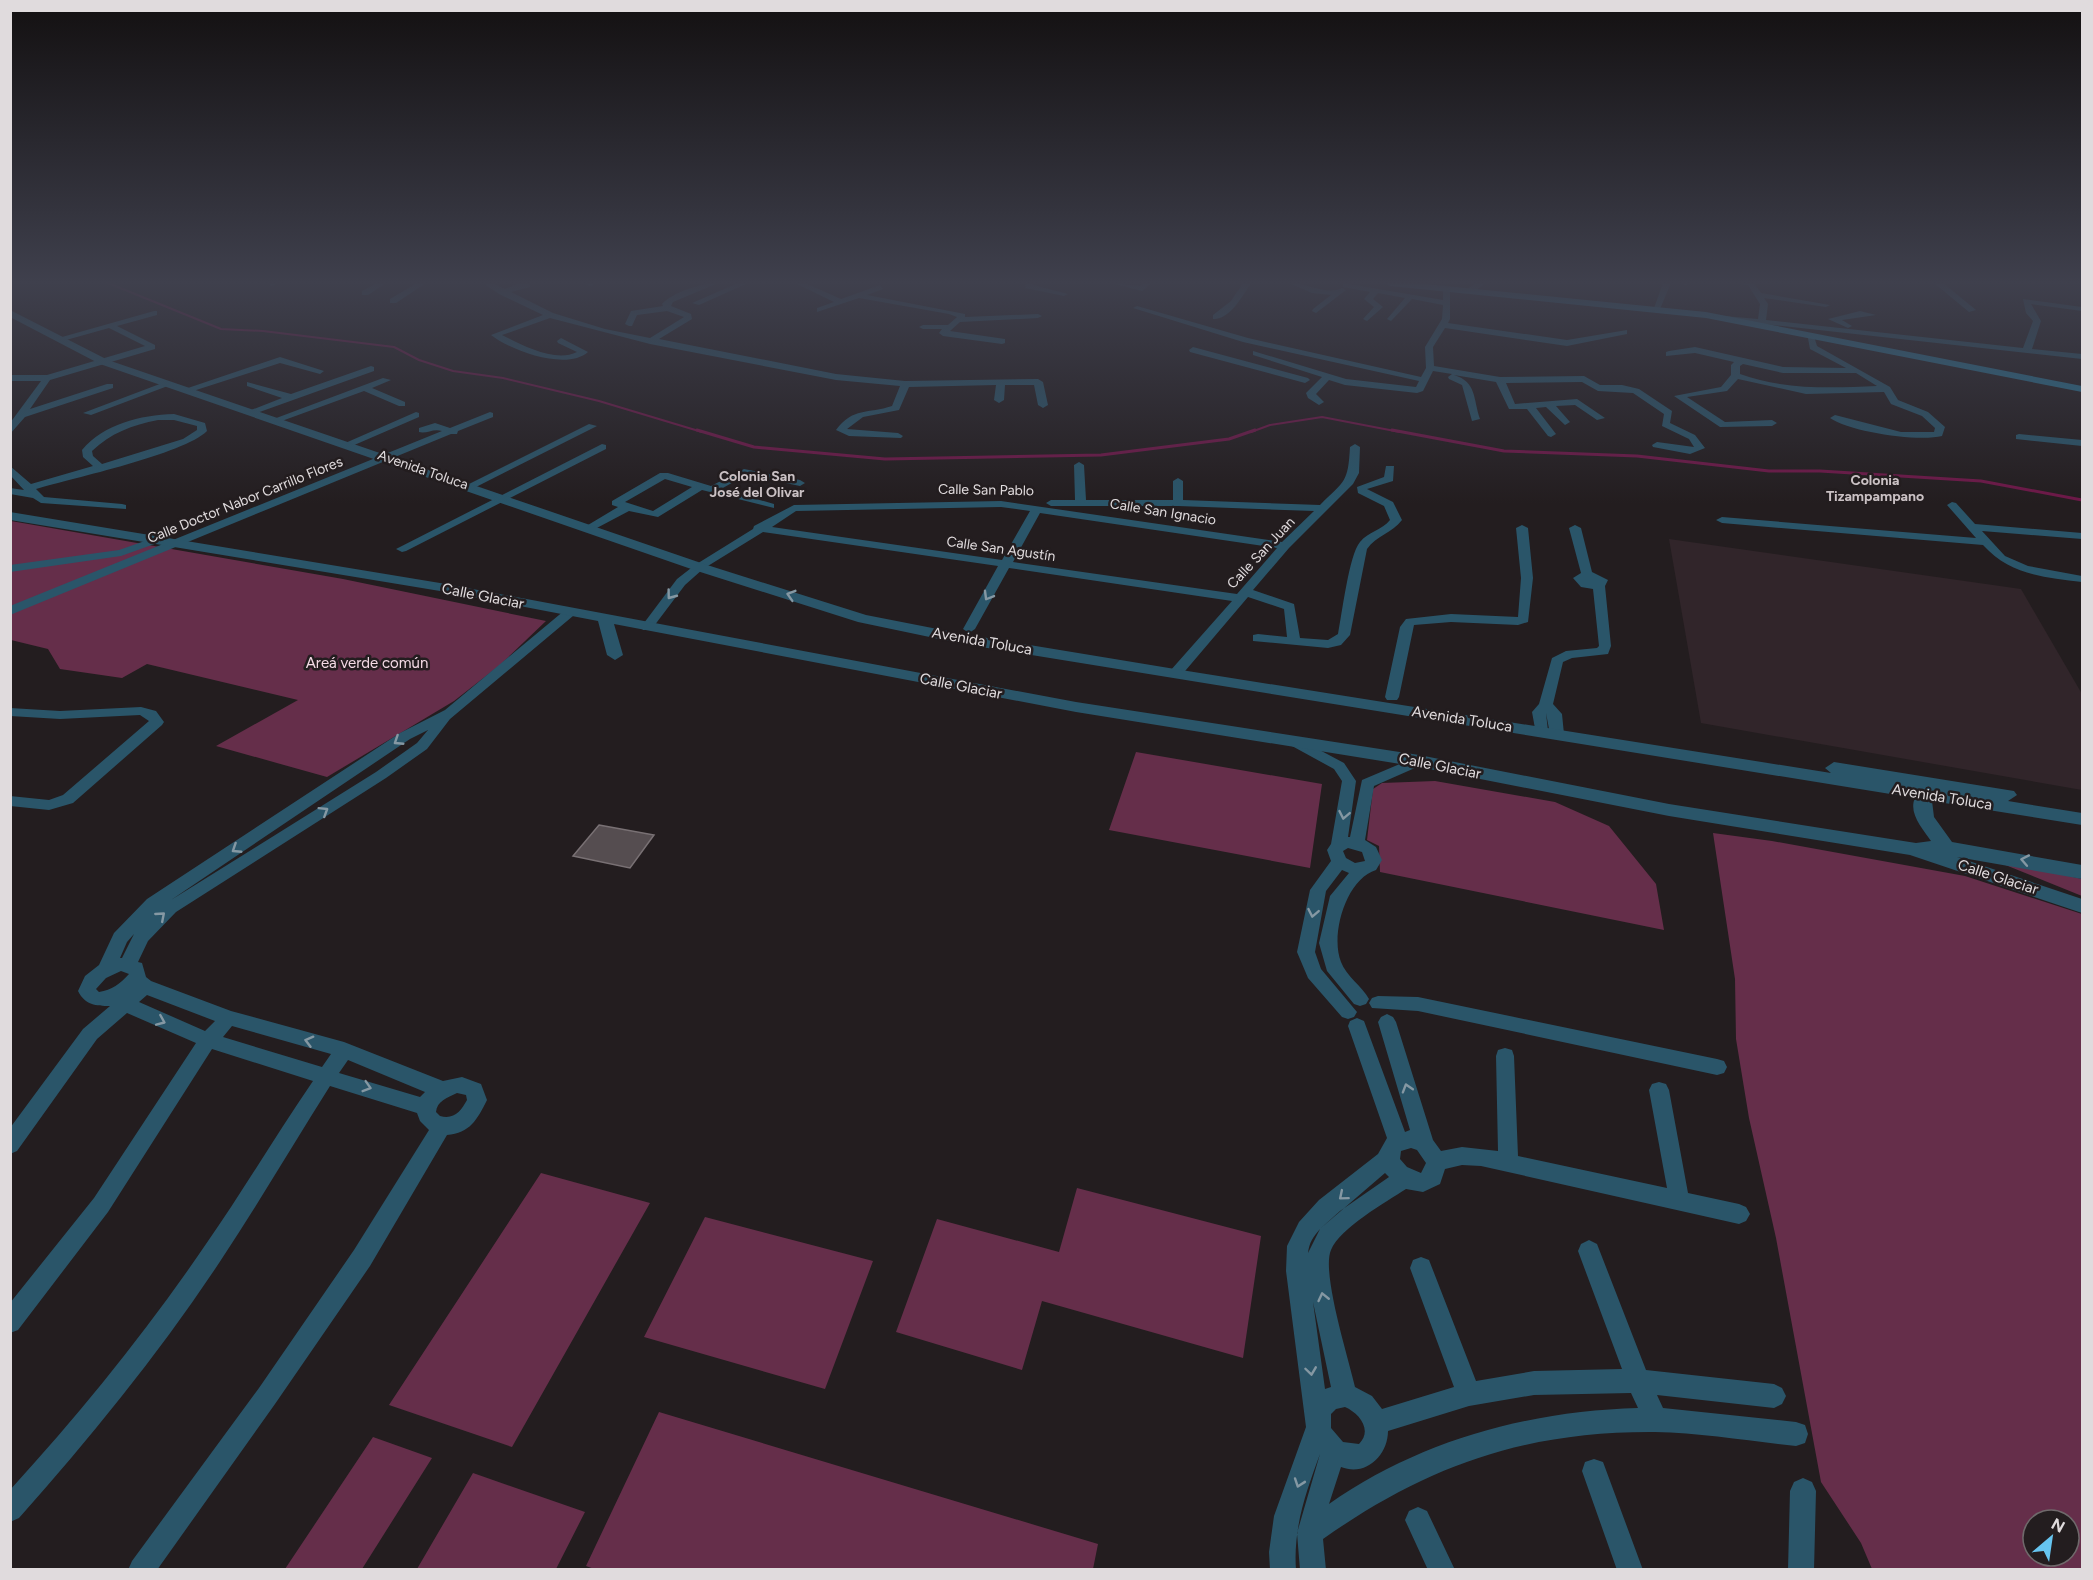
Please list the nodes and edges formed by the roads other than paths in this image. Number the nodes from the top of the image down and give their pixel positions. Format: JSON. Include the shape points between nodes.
{"nodes":[{"id":1,"x":94,"y":357,"type":"edge"},
{"id":2,"x":121,"y":357,"type":"edge"},
{"id":3,"x":558,"y":357,"type":"edge"},
{"id":4,"x":575,"y":357,"type":"edge"},
{"id":5,"x":731,"y":357,"type":"edge"},
{"id":6,"x":1216,"y":357,"type":"edge"},
{"id":7,"x":1265,"y":357,"type":"edge"},
{"id":8,"x":1336,"y":357,"type":"edge"},
{"id":9,"x":1429,"y":357,"type":"edge"},
{"id":10,"x":1723,"y":357,"type":"edge"},
{"id":11,"x":1831,"y":357,"type":"edge"},
{"id":12,"x":1916,"y":357,"type":"edge"},
{"id":13,"x":1741,"y":361,"type":"junction"},
{"id":14,"x":104,"y":362,"type":"junction"},
{"id":15,"x":371,"y":369,"type":"dead end"},
{"id":16,"x":320,"y":371,"type":"dead end"},
{"id":17,"x":1858,"y":371,"type":"junction"},
{"id":18,"x":1428,"y":374,"type":"junction"},
{"id":19,"x":1736,"y":375,"type":"junction"},
{"id":20,"x":10,"y":378,"type":"edge"},
{"id":21,"x":46,"y":378,"type":"junction"},
{"id":22,"x":386,"y":380,"type":"dead end"},
{"id":23,"x":1500,"y":380,"type":"junction"},
{"id":24,"x":1323,"y":381,"type":"junction"},
{"id":25,"x":1001,"y":383,"type":"junction"},
{"id":26,"x":168,"y":384,"type":"junction"},
{"id":27,"x":250,"y":384,"type":"dead end"},
{"id":28,"x":905,"y":384,"type":"junction"},
{"id":29,"x":110,"y":386,"type":"dead end"},
{"id":30,"x":364,"y":388,"type":"junction"},
{"id":31,"x":1887,"y":389,"type":"junction"},
{"id":32,"x":2082,"y":389,"type":"edge"},
{"id":33,"x":187,"y":390,"type":"junction"},
{"id":34,"x":290,"y":397,"type":"junction"},
{"id":35,"x":999,"y":400,"type":"dead end"},
{"id":36,"x":1319,"y":402,"type":"dead end"},
{"id":37,"x":402,"y":404,"type":"dead end"},
{"id":38,"x":1548,"y":404,"type":"junction"},
{"id":39,"x":1656,"y":404,"type":"junction"},
{"id":40,"x":1043,"y":405,"type":"dead end"},
{"id":41,"x":1530,"y":406,"type":"junction"},
{"id":42,"x":1640,"y":407,"type":"dead end"},
{"id":43,"x":251,"y":412,"type":"junction"},
{"id":44,"x":88,"y":413,"type":"dead end"},
{"id":45,"x":21,"y":415,"type":"junction"},
{"id":46,"x":416,"y":415,"type":"dead end"},
{"id":47,"x":490,"y":416,"type":"dead end"},
{"id":48,"x":1475,"y":418,"type":"dead end"},
{"id":49,"x":1600,"y":418,"type":"dead end"},
{"id":50,"x":1835,"y":418,"type":"dead end"},
{"id":51,"x":276,"y":420,"type":"junction"},
{"id":52,"x":1565,"y":422,"type":"dead end"},
{"id":53,"x":1772,"y":423,"type":"dead end"},
{"id":54,"x":592,"y":426,"type":"dead end"},
{"id":55,"x":422,"y":430,"type":"dead end"},
{"id":56,"x":10,"y":431,"type":"edge"},
{"id":57,"x":454,"y":432,"type":"junction"},
{"id":58,"x":1551,"y":434,"type":"dead end"},
{"id":59,"x":897,"y":436,"type":"dead end"},
{"id":60,"x":2019,"y":437,"type":"dead end"},
{"id":61,"x":2082,"y":443,"type":"edge"},
{"id":62,"x":348,"y":444,"type":"junction"},
{"id":63,"x":1657,"y":445,"type":"dead end"},
{"id":64,"x":602,"y":447,"type":"dead end"},
{"id":65,"x":1355,"y":447,"type":"dead end"},
{"id":66,"x":387,"y":458,"type":"junction"},
{"id":67,"x":1079,"y":465,"type":"dead end"},
{"id":68,"x":100,"y":467,"type":"junction"},
{"id":69,"x":1390,"y":468,"type":"dead end"},
{"id":70,"x":11,"y":471,"type":"edge"},
{"id":71,"x":1178,"y":481,"type":"dead end"},
{"id":72,"x":800,"y":483,"type":"dead end"},
{"id":73,"x":470,"y":486,"type":"junction"},
{"id":74,"x":706,"y":488,"type":"junction"},
{"id":75,"x":10,"y":491,"type":"edge"},
{"id":76,"x":34,"y":494,"type":"junction"},
{"id":77,"x":505,"y":498,"type":"junction"},
{"id":78,"x":1081,"y":502,"type":"junction"},
{"id":79,"x":1178,"y":503,"type":"junction"},
{"id":80,"x":1952,"y":505,"type":"dead end"},
{"id":81,"x":770,"y":506,"type":"dead end"},
{"id":82,"x":122,"y":507,"type":"dead end"},
{"id":83,"x":627,"y":507,"type":"junction"},
{"id":84,"x":1037,"y":508,"type":"junction"},
{"id":85,"x":1325,"y":508,"type":"junction"},
{"id":86,"x":10,"y":516,"type":"edge"},
{"id":87,"x":1722,"y":520,"type":"dead end"},
{"id":88,"x":1975,"y":527,"type":"junction"},
{"id":89,"x":589,"y":528,"type":"junction"},
{"id":90,"x":758,"y":528,"type":"junction"},
{"id":91,"x":1522,"y":528,"type":"dead end"},
{"id":92,"x":1575,"y":528,"type":"dead end"},
{"id":93,"x":2082,"y":536,"type":"edge"},
{"id":94,"x":159,"y":539,"type":"junction"},
{"id":95,"x":1985,"y":542,"type":"junction"},
{"id":96,"x":181,"y":543,"type":"junction"},
{"id":97,"x":1285,"y":546,"type":"junction"},
{"id":98,"x":402,"y":549,"type":"dead end"},
{"id":99,"x":1006,"y":566,"type":"junction"},
{"id":100,"x":699,"y":567,"type":"junction"},
{"id":101,"x":10,"y":569,"type":"edge"},
{"id":102,"x":2082,"y":579,"type":"edge"},
{"id":103,"x":1242,"y":595,"type":"junction"},
{"id":104,"x":10,"y":611,"type":"edge"},
{"id":105,"x":843,"y":611,"type":"junction"},
{"id":106,"x":569,"y":613,"type":"junction"},
{"id":107,"x":605,"y":620,"type":"junction"},
{"id":108,"x":647,"y":627,"type":"junction"},
{"id":109,"x":969,"y":629,"type":"junction"},
{"id":110,"x":1258,"y":638,"type":"dead end"},
{"id":111,"x":1294,"y":641,"type":"junction"},
{"id":112,"x":615,"y":655,"type":"dead end"},
{"id":113,"x":1178,"y":669,"type":"junction"},
{"id":114,"x":1392,"y":697,"type":"junction"},
{"id":115,"x":10,"y":712,"type":"edge"},
{"id":116,"x":450,"y":714,"type":"junction"},
{"id":117,"x":1548,"y":723,"type":"junction"},
{"id":118,"x":1297,"y":743,"type":"junction"},
{"id":119,"x":1419,"y":761,"type":"junction"},
{"id":120,"x":361,"y":765,"type":"junction"},
{"id":121,"x":381,"y":775,"type":"junction"},
{"id":122,"x":1926,"y":795,"type":"junction"},
{"id":123,"x":10,"y":801,"type":"edge"},
{"id":124,"x":2082,"y":807,"type":"edge"},
{"id":125,"x":2082,"y":819,"type":"edge"},
{"id":126,"x":1357,"y":843,"type":"junction"},
{"id":127,"x":1945,"y":847,"type":"junction"},
{"id":128,"x":1912,"y":849,"type":"junction"},
{"id":129,"x":1339,"y":854,"type":"junction"},
{"id":130,"x":1958,"y":864,"type":"junction"},
{"id":131,"x":1362,"y":869,"type":"junction"},
{"id":132,"x":2082,"y":872,"type":"edge"},
{"id":133,"x":2082,"y":906,"type":"edge"},
{"id":134,"x":105,"y":970,"type":"junction"},
{"id":135,"x":136,"y":977,"type":"junction"},
{"id":136,"x":116,"y":1000,"type":"junction"},
{"id":137,"x":1361,"y":1010,"type":"junction"},
{"id":138,"x":230,"y":1018,"type":"junction"},
{"id":139,"x":1387,"y":1023,"type":"junction"},
{"id":140,"x":208,"y":1040,"type":"junction"},
{"id":141,"x":344,"y":1050,"type":"junction"},
{"id":142,"x":1505,"y":1056,"type":"dead end"},
{"id":143,"x":1717,"y":1067,"type":"dead end"},
{"id":144,"x":327,"y":1075,"type":"junction"},
{"id":145,"x":443,"y":1090,"type":"junction"},
{"id":146,"x":1659,"y":1090,"type":"dead end"},
{"id":147,"x":427,"y":1108,"type":"junction"},
{"id":148,"x":441,"y":1127,"type":"junction"},
{"id":149,"x":1424,"y":1144,"type":"junction"},
{"id":150,"x":10,"y":1145,"type":"edge"},
{"id":151,"x":1393,"y":1149,"type":"junction"},
{"id":152,"x":1437,"y":1161,"type":"junction"},
{"id":153,"x":1508,"y":1163,"type":"junction"},
{"id":154,"x":1404,"y":1179,"type":"junction"},
{"id":155,"x":1679,"y":1199,"type":"junction"},
{"id":156,"x":1739,"y":1214,"type":"dead end"},
{"id":157,"x":1589,"y":1251,"type":"dead end"},
{"id":158,"x":1421,"y":1268,"type":"dead end"},
{"id":159,"x":10,"y":1322,"type":"edge"},
{"id":160,"x":1638,"y":1381,"type":"junction"},
{"id":161,"x":1469,"y":1394,"type":"junction"},
{"id":162,"x":1345,"y":1395,"type":"junction"},
{"id":163,"x":1774,"y":1396,"type":"dead end"},
{"id":164,"x":1656,"y":1420,"type":"junction"},
{"id":165,"x":1318,"y":1421,"type":"junction"},
{"id":166,"x":1375,"y":1423,"type":"junction"},
{"id":167,"x":1796,"y":1434,"type":"dead end"},
{"id":168,"x":1335,"y":1452,"type":"junction"},
{"id":169,"x":1594,"y":1470,"type":"dead end"},
{"id":170,"x":1803,"y":1491,"type":"dead end"},
{"id":171,"x":10,"y":1509,"type":"edge"},
{"id":172,"x":1418,"y":1520,"type":"dead end"},
{"id":173,"x":1310,"y":1533,"type":"junction"},
{"id":174,"x":141,"y":1569,"type":"edge"},
{"id":175,"x":1284,"y":1569,"type":"edge"},
{"id":176,"x":1313,"y":1569,"type":"edge"},
{"id":177,"x":1442,"y":1569,"type":"edge"},
{"id":178,"x":1630,"y":1569,"type":"edge"},
{"id":179,"x":1801,"y":1569,"type":"edge"}],
"edges":[{"from":1,"to":14,"type":"street","name":"Avenida Toluca"},
{"from":2,"to":14,"type":"street"},
{"from":3,"to":4,"type":"street"},
{"from":5,"to":28,"type":"street","via":[[836,377]]},
{"from":6,"to":24,"type":"street"},
{"from":7,"to":24,"type":"street"},
{"from":8,"to":18,"type":"street"},
{"from":9,"to":18,"type":"street"},
{"from":10,"to":13,"type":"street"},
{"from":11,"to":17,"type":"street"},
{"from":12,"to":32,"type":"main road"},
{"from":13,"to":17,"type":"street","via":[[1783,370]]},
{"from":13,"to":19,"type":"street","via":[[1736,365]]},
{"from":14,"to":21,"type":"street"},
{"from":14,"to":26,"type":"street","name":"Avenida Toluca"},
{"from":15,"to":34,"type":"street"},
{"from":16,"to":33,"type":"street","via":[[280,360]]},
{"from":17,"to":31,"type":"street"},
{"from":18,"to":23,"type":"street"},
{"from":18,"to":24,"type":"street","via":[[1420,389],[1412,390]]},
{"from":18,"to":48,"type":"street","via":[[1467,383]]},
{"from":19,"to":31,"type":"street","via":[[1825,392]]},
{"from":19,"to":53,"type":"street","via":[[1724,389],[1679,396],[1723,425]]},
{"from":20,"to":21,"type":"street"},
{"from":21,"to":45,"type":"street"},
{"from":22,"to":30,"type":"street"},
{"from":23,"to":39,"type":"street","via":[[1584,379],[1598,388],[1636,391]]},
{"from":23,"to":41,"type":"street","via":[[1512,406]]},
{"from":24,"to":36,"type":"street","via":[[1311,396]]},
{"from":25,"to":28,"type":"street"},
{"from":25,"to":35,"type":"street"},
{"from":25,"to":40,"type":"street","via":[[1039,382]]},
{"from":26,"to":33,"type":"street","name":"Avenida Toluca"},
{"from":26,"to":44,"type":"street"},
{"from":27,"to":34,"type":"street"},
{"from":28,"to":59,"type":"street","via":[[896,408],[856,415],[841,430]]},
{"from":29,"to":45,"type":"street"},
{"from":30,"to":37,"type":"street"},
{"from":30,"to":51,"type":"street"},
{"from":31,"to":50,"type":"street","via":[[1894,402],[1925,414],[1940,427],[1939,434],[1906,434]]},
{"from":33,"to":43,"type":"street","name":"Avenida Toluca"},
{"from":34,"to":43,"type":"street"},
{"from":38,"to":41,"type":"street"},
{"from":38,"to":49,"type":"street","via":[[1578,402]]},
{"from":38,"to":52,"type":"street"},
{"from":39,"to":42,"type":"street"},
{"from":39,"to":63,"type":"street","via":[[1670,415],[1665,424],[1692,437],[1700,448],[1690,452]]},
{"from":41,"to":58,"type":"street"},
{"from":43,"to":51,"type":"street","name":"Avenida Toluca"},
{"from":45,"to":56,"type":"street"},
{"from":46,"to":62,"type":"street"},
{"from":47,"to":57,"type":"street","name":"Calle Doctor Nabor Carrillo Flores"},
{"from":51,"to":62,"type":"street","name":"Avenida Toluca"},
{"from":54,"to":73,"type":"street"},
{"from":55,"to":57,"type":"street","via":[[434,426]]},
{"from":57,"to":66,"type":"street","name":"Calle Doctor Nabor Carrillo Flores"},
{"from":60,"to":61,"type":"street"},
{"from":62,"to":66,"type":"street","name":"Avenida Toluca"},
{"from":64,"to":77,"type":"street"},
{"from":65,"to":85,"type":"street","name":"Calle San Juan","via":[[1354,473]]},
{"from":66,"to":73,"type":"street","name":"Avenida Toluca"},
{"from":66,"to":96,"type":"street","name":"Calle Doctor Nabor Carrillo Flores"},
{"from":67,"to":78,"type":"street"},
{"from":68,"to":68,"type":"street","via":[[187,441],[202,431],[202,425],[167,417],[117,430],[87,450],[88,457]]},
{"from":68,"to":76,"type":"street"},
{"from":69,"to":111,"type":"street","via":[[1389,479],[1362,488],[1389,504],[1396,519],[1391,529],[1364,543],[1361,549],[1344,635],[1328,644]]},
{"from":70,"to":76,"type":"street"},
{"from":71,"to":79,"type":"street"},
{"from":72,"to":74,"type":"street","via":[[744,472]]},
{"from":73,"to":77,"type":"street","name":"Avenida Toluca"},
{"from":74,"to":81,"type":"street"},
{"from":74,"to":83,"type":"street","via":[[654,515]]},
{"from":74,"to":83,"type":"street","via":[[659,476],[616,502]]},
{"from":75,"to":76,"type":"street"},
{"from":76,"to":82,"type":"street"},
{"from":77,"to":89,"type":"street","name":"Avenida Toluca"},
{"from":77,"to":98,"type":"street"},
{"from":78,"to":79,"type":"street","name":"Calle San Pablo"},
{"from":78,"to":84,"type":"street","name":"Calle San Pablo","via":[[1043,504]]},
{"from":79,"to":85,"type":"street","name":"Calle San Pablo"},
{"from":80,"to":88,"type":"street"},
{"from":83,"to":89,"type":"street"},
{"from":84,"to":90,"type":"street","name":"Calle San Pablo","via":[[976,503],[800,507]]},
{"from":84,"to":97,"type":"street","name":"Calle San Ignacio"},
{"from":84,"to":99,"type":"street"},
{"from":85,"to":97,"type":"street","name":"Calle San Juan"},
{"from":86,"to":94,"type":"street","name":"Calle Glaciar"},
{"from":87,"to":95,"type":"street"},
{"from":88,"to":93,"type":"street"},
{"from":88,"to":95,"type":"street"},
{"from":89,"to":100,"type":"street","name":"Avenida Toluca"},
{"from":90,"to":99,"type":"street","name":"Calle San Agustín"},
{"from":90,"to":100,"type":"street","name":"Calle San Pablo"},
{"from":91,"to":114,"type":"street","via":[[1527,578],[1524,619],[1410,622]]},
{"from":92,"to":117,"type":"street","via":[[1587,574],[1602,580],[1599,586],[1605,646],[1596,653],[1557,660]]},
{"from":94,"to":96,"type":"street","name":"Calle Glaciar"},
{"from":94,"to":101,"type":"street","via":[[121,553]]},
{"from":95,"to":102,"type":"street","via":[[2013,564]]},
{"from":96,"to":104,"type":"street","name":"Calle Doctor Nabor Carrillo Flores"},
{"from":96,"to":106,"type":"street","name":"Calle Glaciar"},
{"from":97,"to":103,"type":"street","name":"Calle San Juan"},
{"from":99,"to":103,"type":"street","name":"Calle San Agustín"},
{"from":99,"to":109,"type":"street","one_way":true},
{"from":105,"to":100,"type":"street","name":"Avenida Toluca","one_way":true},
{"from":100,"to":108,"type":"street","name":"Calle San Pablo","one_way":true,"via":[[681,582]]},
{"from":103,"to":111,"type":"street","name":"Calle San Agustín","via":[[1275,600],[1290,607]]},
{"from":103,"to":113,"type":"street","name":"Calle San Juan"},
{"from":105,"to":109,"type":"street","name":"Avenida Toluca","via":[[869,611]]},
{"from":105,"to":113,"type":"street","name":"Avenida Toluca","via":[[863,619],[954,637]]},
{"from":106,"to":107,"type":"street","name":"Calle Glaciar"},
{"from":106,"to":116,"type":"street"},
{"from":107,"to":108,"type":"street","name":"Calle Glaciar"},
{"from":107,"to":112,"type":"street"},
{"from":108,"to":118,"type":"street","name":"Calle Glaciar","via":[[1076,707]]},
{"from":109,"to":113,"type":"street","name":"Avenida Toluca"},
{"from":110,"to":111,"type":"street"},
{"from":113,"to":114,"type":"street","name":"Avenida Toluca"},
{"from":113,"to":117,"type":"street","name":"Avenida Toluca"},
{"from":114,"to":117,"type":"street","name":"Avenida Toluca"},
{"from":115,"to":123,"type":"street","via":[[60,716],[141,711],[151,714],[157,722],[68,799],[49,805]]},
{"from":116,"to":120,"type":"street","one_way":true,"via":[[405,736]]},
{"from":116,"to":121,"type":"street","via":[[422,746]]},
{"from":117,"to":122,"type":"street","name":"Avenida Toluca"},
{"from":117,"to":124,"type":"street","name":"Avenida Toluca"},
{"from":118,"to":119,"type":"street","name":"Calle Glaciar"},
{"from":118,"to":129,"type":"street","one_way":true,"via":[[1339,766],[1349,781]]},
{"from":119,"to":126,"type":"street","via":[[1367,784]]},
{"from":119,"to":128,"type":"street","name":"Calle Glaciar","via":[[1669,810]]},
{"from":120,"to":121,"type":"street"},
{"from":120,"to":134,"type":"street","one_way":true,"via":[[153,903],[120,938]]},
{"from":135,"to":121,"type":"street","one_way":true,"via":[[141,937],[170,908]]},
{"from":122,"to":125,"type":"street","name":"Avenida Toluca"},
{"from":122,"to":127,"type":"street","via":[[1922,803],[1925,818]]},
{"from":126,"to":129,"type":"street"},
{"from":126,"to":131,"type":"street","via":[[1372,853],[1374,860]]},
{"from":127,"to":128,"type":"street","name":"Calle Glaciar"},
{"from":127,"to":130,"type":"street"},
{"from":132,"to":127,"type":"street","name":"Calle Glaciar","one_way":true},
{"from":128,"to":130,"type":"street","name":"Calle Glaciar"},
{"from":129,"to":131,"type":"street","via":[[1354,869]]},
{"from":129,"to":137,"type":"street","one_way":true,"via":[[1318,890],[1306,952],[1314,973]]},
{"from":130,"to":133,"type":"street","name":"Calle Glaciar"},
{"from":131,"to":137,"type":"street","via":[[1338,896],[1328,943],[1333,966]]},
{"from":134,"to":135,"type":"street"},
{"from":134,"to":136,"type":"street","via":[[91,980],[87,991],[93,998]]},
{"from":135,"to":136,"type":"street"},
{"from":135,"to":138,"type":"street"},
{"from":136,"to":140,"type":"street","one_way":true},
{"from":136,"to":150,"type":"street"},
{"from":137,"to":139,"type":"street","via":[[1388,1016]]},
{"from":137,"to":139,"type":"street","via":[[1375,1030]]},
{"from":137,"to":143,"type":"street","via":[[1418,1004]]},
{"from":137,"to":151,"type":"street"},
{"from":138,"to":140,"type":"street"},
{"from":141,"to":138,"type":"street","one_way":true},
{"from":149,"to":139,"type":"street","one_way":true},
{"from":140,"to":144,"type":"street"},
{"from":140,"to":159,"type":"street","via":[[101,1205]]},
{"from":141,"to":144,"type":"street"},
{"from":141,"to":145,"type":"street"},
{"from":142,"to":153,"type":"street"},
{"from":144,"to":147,"type":"street","one_way":true},
{"from":144,"to":171,"type":"street","via":[[213,1252],[135,1362],[68,1446]]},
{"from":145,"to":147,"type":"street"},
{"from":145,"to":148,"type":"street","via":[[455,1085],[469,1086],[477,1100],[465,1118]]},
{"from":146,"to":155,"type":"street"},
{"from":147,"to":148,"type":"street","via":[[426,1118]]},
{"from":148,"to":174,"type":"street","via":[[362,1258]]},
{"from":149,"to":151,"type":"street","via":[[1411,1139]]},
{"from":149,"to":152,"type":"street"},
{"from":151,"to":154,"type":"street","via":[[1393,1169]]},
{"from":151,"to":165,"type":"street","one_way":true,"via":[[1311,1222],[1301,1236],[1296,1254]]},
{"from":152,"to":153,"type":"street","via":[[1462,1156]]},
{"from":152,"to":154,"type":"street","via":[[1437,1172],[1430,1180],[1417,1183]]},
{"from":153,"to":155,"type":"street"},
{"from":162,"to":154,"type":"street","one_way":true,"via":[[1317,1272],[1318,1258],[1331,1231]]},
{"from":155,"to":156,"type":"street"},
{"from":157,"to":160,"type":"street"},
{"from":158,"to":161,"type":"street"},
{"from":160,"to":161,"type":"street","via":[[1534,1383]]},
{"from":160,"to":163,"type":"street"},
{"from":160,"to":164,"type":"street"},
{"from":161,"to":166,"type":"street"},
{"from":162,"to":165,"type":"street","via":[[1322,1402]]},
{"from":162,"to":166,"type":"street","via":[[1369,1410]]},
{"from":164,"to":167,"type":"street"},
{"from":164,"to":173,"type":"street","via":[[1590,1422],[1489,1439],[1375,1487]]},
{"from":165,"to":168,"type":"street","via":[[1324,1441]]},
{"from":165,"to":175,"type":"street","one_way":true,"via":[[1285,1525],[1281,1555]]},
{"from":166,"to":168,"type":"street","via":[[1376,1437],[1371,1449],[1361,1456]]},
{"from":168,"to":173,"type":"street"},
{"from":169,"to":178,"type":"street"},
{"from":170,"to":179,"type":"street"},
{"from":172,"to":177,"type":"street"},
{"from":173,"to":176,"type":"street"}]}
